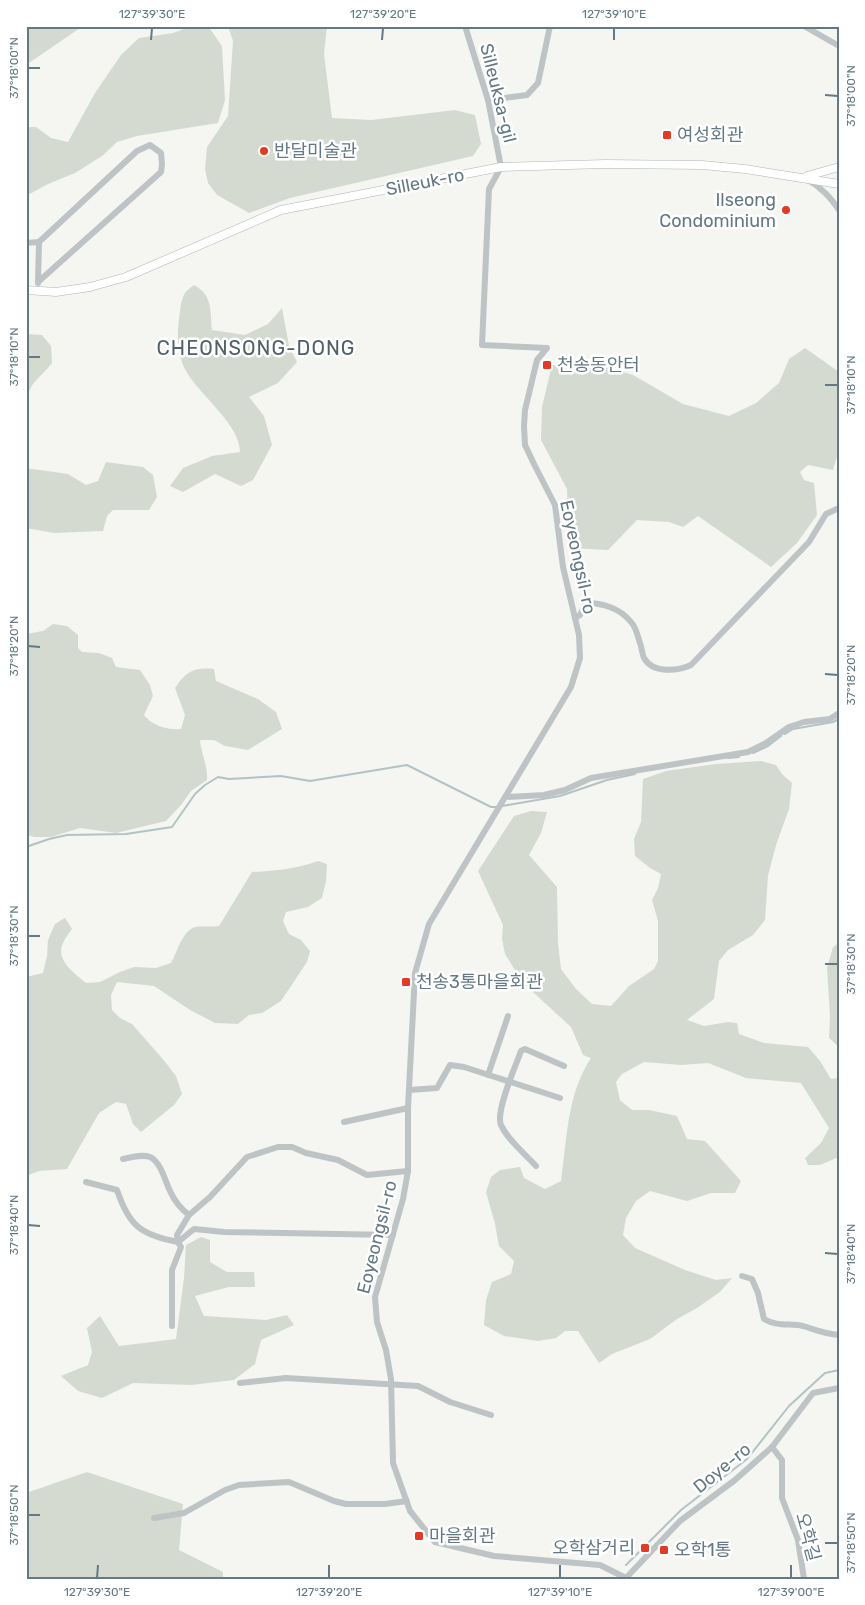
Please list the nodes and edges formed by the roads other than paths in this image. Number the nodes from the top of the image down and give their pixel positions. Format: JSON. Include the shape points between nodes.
{"nodes":[{"id":1,"x":465,"y":26,"type":"edge"},
{"id":2,"x":550,"y":26,"type":"edge"},
{"id":3,"x":804,"y":26,"type":"edge"},
{"id":4,"x":839,"y":46,"type":"edge"},
{"id":5,"x":488,"y":100,"type":"junction"},
{"id":6,"x":501,"y":167,"type":"junction"},
{"id":7,"x":839,"y":167,"type":"edge"},
{"id":8,"x":803,"y":177,"type":"junction"},
{"id":9,"x":839,"y":184,"type":"edge"},
{"id":10,"x":839,"y":210,"type":"edge"},
{"id":11,"x":39,"y":242,"type":"junction"},
{"id":12,"x":26,"y":243,"type":"edge"},
{"id":13,"x":38,"y":282,"type":"junction"},
{"id":14,"x":26,"y":290,"type":"edge"},
{"id":15,"x":39,"y":291,"type":"junction"},
{"id":16,"x":839,"y":508,"type":"edge"},
{"id":17,"x":575,"y":618,"type":"junction"},
{"id":18,"x":839,"y":713,"type":"edge"},
{"id":19,"x":505,"y":799,"type":"junction"},
{"id":20,"x":508,"y":1016,"type":"dead end"},
{"id":21,"x":564,"y":1066,"type":"dead end"},
{"id":22,"x":488,"y":1074,"type":"junction"},
{"id":23,"x":510,"y":1082,"type":"junction"},
{"id":24,"x":409,"y":1090,"type":"junction"},
{"id":25,"x":560,"y":1098,"type":"dead end"},
{"id":26,"x":408,"y":1108,"type":"junction"},
{"id":27,"x":344,"y":1122,"type":"dead end"},
{"id":28,"x":123,"y":1159,"type":"dead end"},
{"id":29,"x":536,"y":1166,"type":"dead end"},
{"id":30,"x":408,"y":1171,"type":"junction"},
{"id":31,"x":86,"y":1182,"type":"dead end"},
{"id":32,"x":189,"y":1216,"type":"junction"},
{"id":33,"x":393,"y":1235,"type":"junction"},
{"id":34,"x":178,"y":1242,"type":"junction"},
{"id":35,"x":742,"y":1276,"type":"dead end"},
{"id":36,"x":172,"y":1326,"type":"dead end"},
{"id":37,"x":839,"y":1335,"type":"edge"},
{"id":38,"x":240,"y":1383,"type":"dead end"},
{"id":39,"x":391,"y":1384,"type":"junction"},
{"id":40,"x":839,"y":1388,"type":"edge"},
{"id":41,"x":491,"y":1415,"type":"dead end"},
{"id":42,"x":772,"y":1447,"type":"junction"},
{"id":43,"x":406,"y":1501,"type":"junction"},
{"id":44,"x":154,"y":1518,"type":"dead end"},
{"id":45,"x":626,"y":1578,"type":"edge"},
{"id":46,"x":804,"y":1579,"type":"edge"}],
"edges":[{"from":1,"to":5,"type":"street","name":"Silleuksa-gil"},
{"from":2,"to":5,"type":"street","via":[[538,83],[527,95]]},
{"from":3,"to":4,"type":"street"},
{"from":5,"to":6,"type":"street","name":"Silleuksa-gil"},
{"from":6,"to":8,"type":"main road","name":"Silleuk-ro","via":[[702,166]]},
{"from":6,"to":15,"type":"main road","name":"Silleuk-ro","via":[[282,210],[126,277],[90,288]]},
{"from":6,"to":17,"type":"street","name":"Eoyeongsil-ro","via":[[489,189],[482,345],[547,348],[538,360],[524,426],[526,445],[555,505],[563,567]]},
{"from":7,"to":8,"type":"main road"},
{"from":8,"to":9,"type":"main road","name":"Silleuk-ro"},
{"from":8,"to":10,"type":"street","via":[[819,186]]},
{"from":11,"to":12,"type":"street"},
{"from":11,"to":13,"type":"street"},
{"from":11,"to":13,"type":"street","via":[[137,151],[150,145],[161,153],[161,172]]},
{"from":13,"to":15,"type":"street"},
{"from":14,"to":15,"type":"main road","name":"Silleuk-ro"},
{"from":16,"to":17,"type":"street","via":[[826,514],[809,542],[691,666],[670,670],[655,667],[645,660],[632,623],[621,612],[608,606],[586,603]]},
{"from":17,"to":19,"type":"street","name":"Eoyeongsil-ro","via":[[580,635],[580,658],[572,687]]},
{"from":18,"to":19,"type":"street","via":[[830,719],[789,727],[748,752],[592,778],[565,790]]},
{"from":19,"to":24,"type":"street","name":"Eoyeongsil-ro","via":[[429,924],[415,973]]},
{"from":20,"to":22,"type":"street"},
{"from":21,"to":23,"type":"street","via":[[525,1049],[521,1051]]},
{"from":22,"to":23,"type":"street"},
{"from":22,"to":24,"type":"street","via":[[450,1065],[437,1088]]},
{"from":23,"to":25,"type":"street"},
{"from":23,"to":29,"type":"street","via":[[500,1122]]},
{"from":24,"to":26,"type":"street","name":"Eoyeongsil-ro"},
{"from":26,"to":27,"type":"street"},
{"from":26,"to":30,"type":"street","name":"Eoyeongsil-ro"},
{"from":28,"to":32,"type":"street","via":[[152,1158],[171,1193]]},
{"from":30,"to":32,"type":"street","via":[[367,1175],[338,1160],[306,1153],[292,1146],[278,1147],[247,1158]]},
{"from":30,"to":33,"type":"street","name":"Eoyeongsil-ro"},
{"from":31,"to":34,"type":"street","via":[[117,1190],[124,1210],[136,1227],[158,1238]]},
{"from":32,"to":34,"type":"street","via":[[177,1236]]},
{"from":33,"to":34,"type":"street","via":[[194,1229]]},
{"from":33,"to":39,"type":"street","name":"Eoyeongsil-ro","via":[[374,1297]]},
{"from":34,"to":36,"type":"street","via":[[180,1247],[172,1270]]},
{"from":35,"to":37,"type":"street","via":[[752,1279],[764,1319],[772,1324],[802,1326]]},
{"from":38,"to":39,"type":"street","via":[[286,1378]]},
{"from":39,"to":41,"type":"street","via":[[418,1386],[450,1402]]},
{"from":39,"to":43,"type":"street","name":"Eoyeongsil-ro","via":[[393,1463]]},
{"from":40,"to":42,"type":"street","name":"Doye-ro","via":[[813,1394]]},
{"from":42,"to":45,"type":"street","name":"Doye-ro","via":[[735,1480],[680,1521]]},
{"from":42,"to":46,"type":"street","name":"오학길","via":[[782,1460],[782,1498],[798,1540]]},
{"from":43,"to":44,"type":"street","via":[[346,1504],[289,1482],[239,1485],[184,1513]]},
{"from":43,"to":45,"type":"street","name":"Eoyeongsil-ro","via":[[410,1511],[435,1542],[494,1556],[600,1565]]}]}
